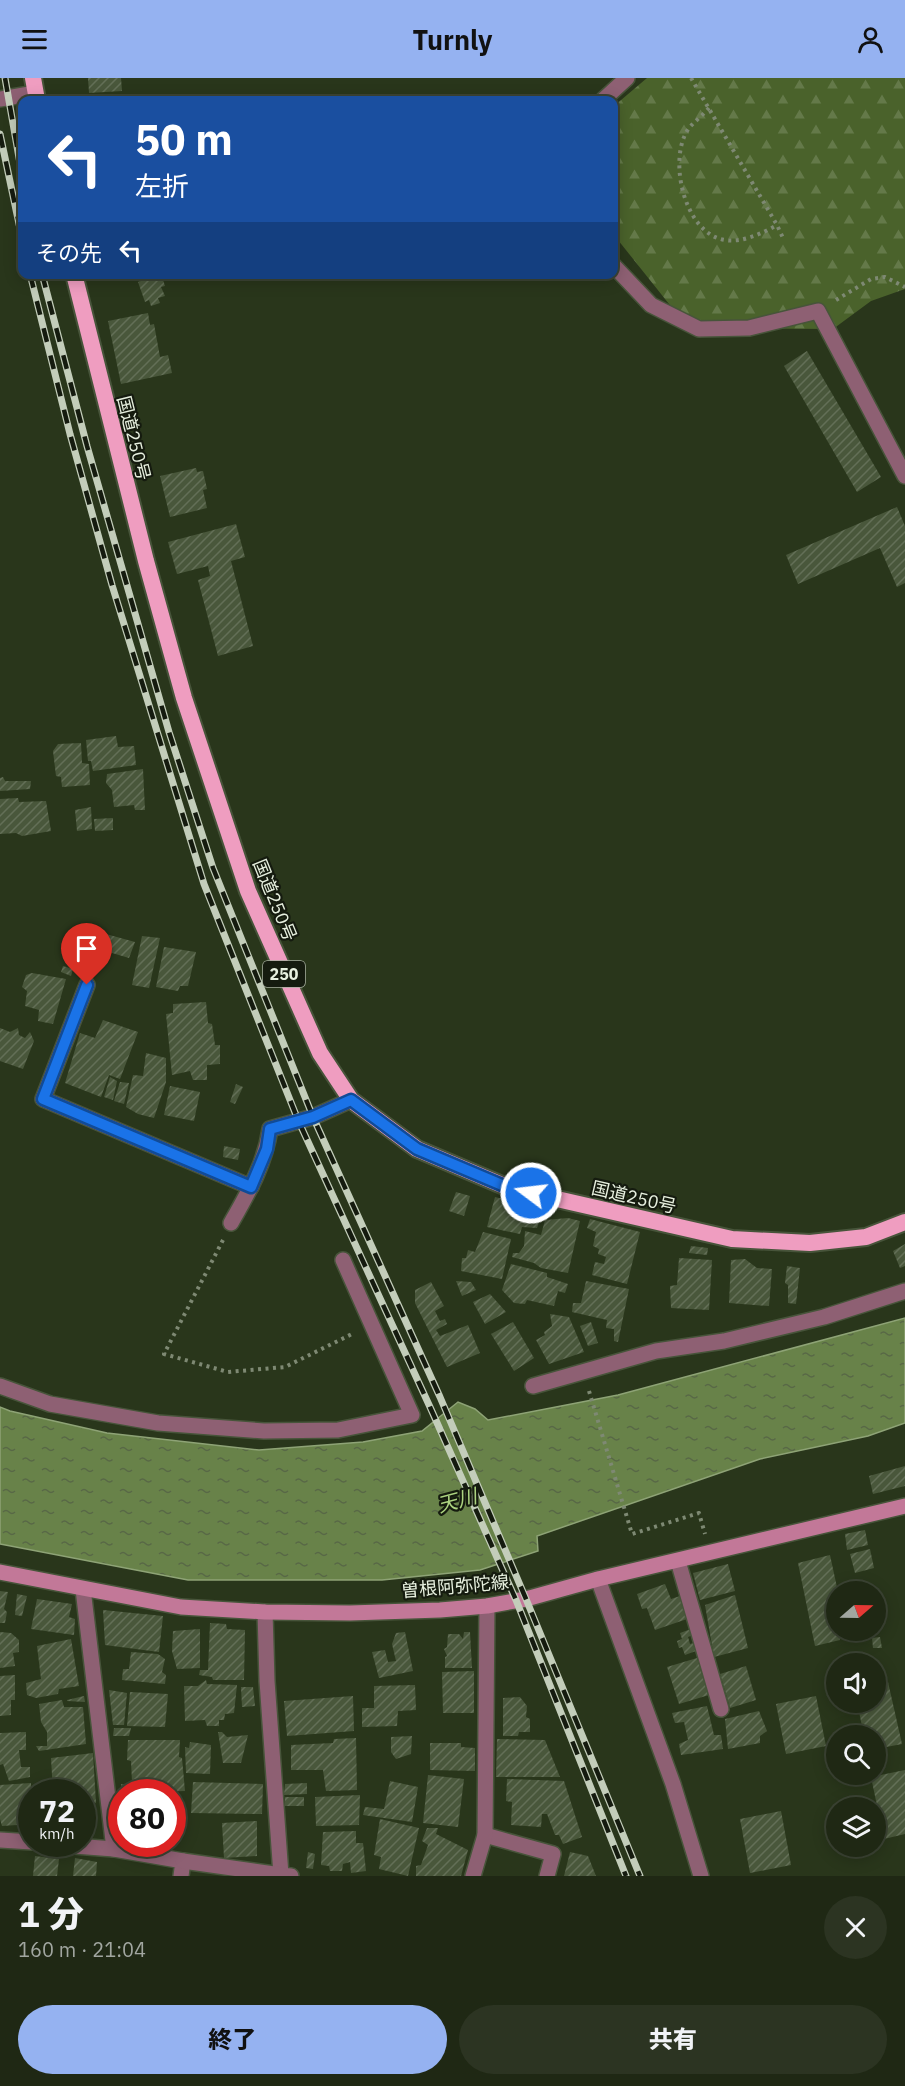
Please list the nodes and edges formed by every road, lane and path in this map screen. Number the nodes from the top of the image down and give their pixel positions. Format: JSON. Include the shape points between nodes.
{"nodes":[{"id":1,"x":627,"y":78,"type":"edge"},
{"id":2,"x":691,"y":78,"type":"edge"},
{"id":3,"x":35,"y":91,"type":"edge"},
{"id":4,"x":607,"y":96,"type":"edge"},
{"id":5,"x":0,"y":99,"type":"edge"},
{"id":6,"x":710,"y":108,"type":"junction"},
{"id":7,"x":777,"y":225,"type":"junction"},
{"id":8,"x":783,"y":238,"type":"dead end"},
{"id":9,"x":618,"y":270,"type":"edge"},
{"id":10,"x":75,"y":279,"type":"edge"},
{"id":11,"x":905,"y":287,"type":"edge"},
{"id":12,"x":818,"y":311,"type":"junction"},
{"id":13,"x":905,"y":476,"type":"edge"},
{"id":14,"x":87,"y":985,"type":"dead end"},
{"id":15,"x":351,"y":1100,"type":"junction"},
{"id":16,"x":251,"y":1187,"type":"junction"},
{"id":17,"x":905,"y":1222,"type":"edge"},
{"id":18,"x":231,"y":1223,"type":"joint"},
{"id":19,"x":343,"y":1260,"type":"dead end"},
{"id":20,"x":905,"y":1291,"type":"edge"},
{"id":21,"x":373,"y":1325,"type":"junction"},
{"id":22,"x":586,"y":1382,"type":"dead end"},
{"id":23,"x":0,"y":1386,"type":"edge"},
{"id":24,"x":533,"y":1386,"type":"dead end"},
{"id":25,"x":905,"y":1506,"type":"edge"},
{"id":26,"x":710,"y":1554,"type":"junction"},
{"id":27,"x":678,"y":1562,"type":"junction"},
{"id":28,"x":0,"y":1572,"type":"edge"},
{"id":29,"x":598,"y":1580,"type":"junction"},
{"id":30,"x":83,"y":1589,"type":"junction"},
{"id":31,"x":487,"y":1606,"type":"junction"},
{"id":32,"x":265,"y":1611,"type":"junction"},
{"id":33,"x":721,"y":1709,"type":"dead end"},
{"id":34,"x":108,"y":1799,"type":"edge"},
{"id":35,"x":485,"y":1835,"type":"junction"},
{"id":36,"x":0,"y":1840,"type":"edge"},
{"id":37,"x":18,"y":1841,"type":"edge"},
{"id":38,"x":143,"y":1857,"type":"edge"},
{"id":39,"x":182,"y":1868,"type":"edge"},
{"id":40,"x":286,"y":1875,"type":"edge"},
{"id":41,"x":472,"y":1876,"type":"edge"},
{"id":42,"x":547,"y":1876,"type":"edge"},
{"id":43,"x":702,"y":1876,"type":"edge"}],
"edges":[{"from":1,"to":4,"type":"street"},
{"from":2,"to":6,"type":"path"},
{"from":3,"to":5,"type":"street"},
{"from":6,"to":7,"type":"path"},
{"from":6,"to":7,"type":"path","via":[[689,128],[682,147],[681,184],[694,217],[709,233],[723,240],[750,237]]},
{"from":7,"to":8,"type":"path"},
{"from":9,"to":12,"type":"street","via":[[651,305],[699,329],[749,328]]},
{"from":10,"to":15,"type":"highway","name":"国道250号","number":"250","via":[[184,698],[248,891],[311,1035]]},
{"from":11,"to":12,"type":"path","via":[[885,278],[871,279]]},
{"from":12,"to":13,"type":"street"},
{"from":14,"to":16,"type":"street","via":[[43,1099]]},
{"from":15,"to":16,"type":"street","via":[[313,1117],[270,1129],[267,1149]]},
{"from":15,"to":17,"type":"highway","name":"国道250号","number":"250","via":[[417,1149],[509,1188],[732,1239],[810,1244],[866,1237]]},
{"from":16,"to":18,"type":"street"},
{"from":18,"to":21,"type":"path","via":[[164,1354],[228,1372],[285,1367]]},
{"from":19,"to":21,"type":"street"},
{"from":20,"to":24,"type":"street","via":[[824,1317],[724,1341],[656,1351]]},
{"from":21,"to":23,"type":"street","via":[[412,1415],[338,1430],[252,1430],[158,1423],[50,1404]]},
{"from":22,"to":26,"type":"path","via":[[632,1534],[699,1513]]},
{"from":25,"to":26,"type":"main road","name":"曽根阿弥陀線"},
{"from":26,"to":27,"type":"main road","name":"曽根阿弥陀線"},
{"from":27,"to":29,"type":"main road","name":"曽根阿弥陀線"},
{"from":27,"to":33,"type":"street"},
{"from":28,"to":30,"type":"main road","name":"曽根阿弥陀線"},
{"from":29,"to":31,"type":"main road","name":"曽根阿弥陀線"},
{"from":29,"to":43,"type":"street","via":[[680,1803]]},
{"from":30,"to":32,"type":"main road","name":"曽根阿弥陀線","via":[[181,1606]]},
{"from":30,"to":34,"type":"street"},
{"from":31,"to":32,"type":"main road","name":"曽根阿弥陀線","via":[[350,1613]]},
{"from":31,"to":35,"type":"street"},
{"from":32,"to":40,"type":"street","via":[[267,1681]]},
{"from":35,"to":41,"type":"street"},
{"from":35,"to":42,"type":"street","via":[[553,1854]]},
{"from":36,"to":37,"type":"street"},
{"from":38,"to":39,"type":"street"},
{"from":39,"to":40,"type":"street"}]}
